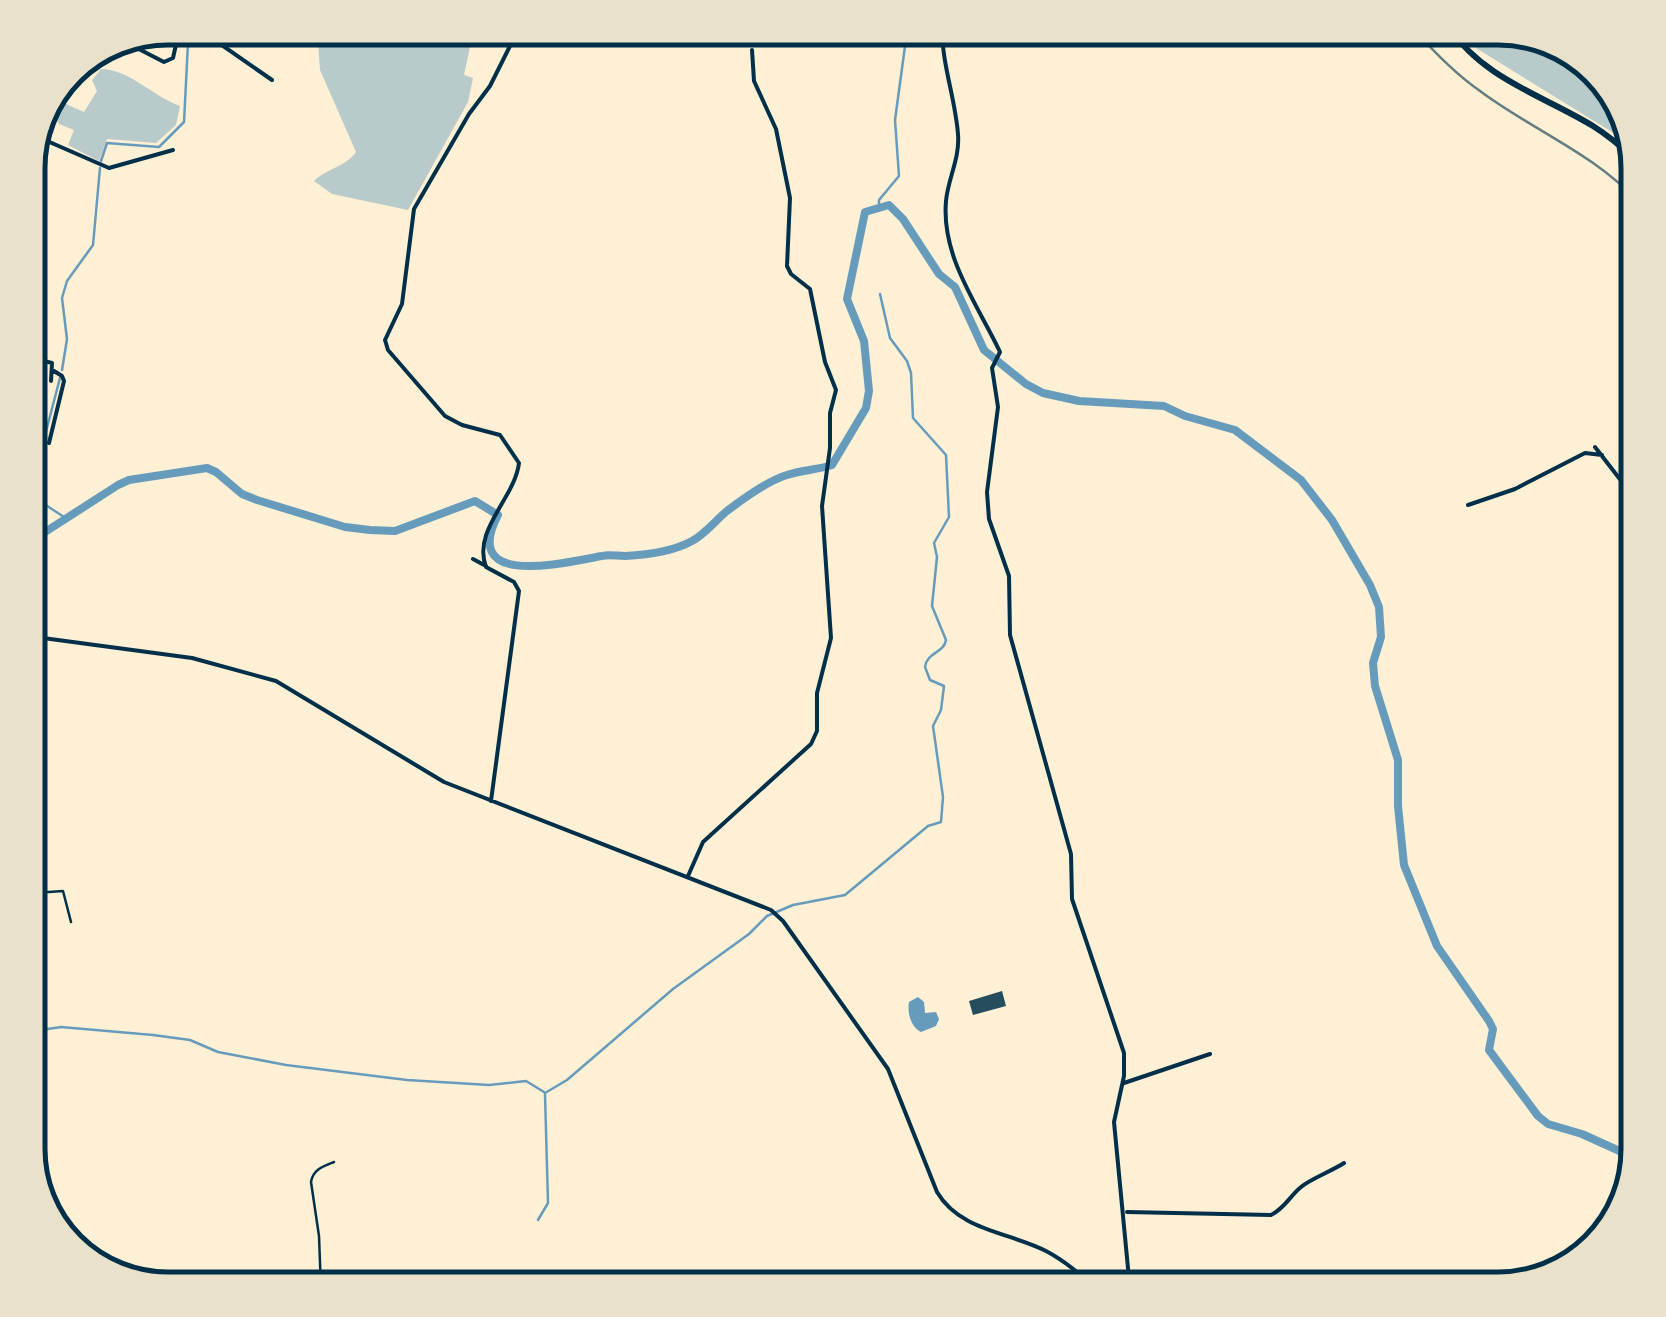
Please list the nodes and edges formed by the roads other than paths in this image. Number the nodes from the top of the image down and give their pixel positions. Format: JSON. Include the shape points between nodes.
{"nodes":[{"id":1,"x":180,"y":45,"type":"edge"},
{"id":2,"x":222,"y":45,"type":"edge"},
{"id":3,"x":510,"y":45,"type":"edge"},
{"id":4,"x":942,"y":45,"type":"edge"},
{"id":5,"x":1461,"y":45,"type":"edge"},
{"id":6,"x":139,"y":49,"type":"edge"},
{"id":7,"x":752,"y":50,"type":"dead end"},
{"id":8,"x":272,"y":80,"type":"dead end"},
{"id":9,"x":48,"y":142,"type":"edge"},
{"id":10,"x":1619,"y":146,"type":"edge"},
{"id":11,"x":173,"y":150,"type":"dead end"},
{"id":12,"x":45,"y":359,"type":"edge"},
{"id":13,"x":54,"y":372,"type":"junction"},
{"id":14,"x":51,"y":380,"type":"dead end"},
{"id":15,"x":49,"y":443,"type":"dead end"},
{"id":16,"x":1595,"y":447,"type":"dead end"},
{"id":17,"x":1602,"y":454,"type":"junction"},
{"id":18,"x":1621,"y":479,"type":"edge"},
{"id":19,"x":1468,"y":505,"type":"dead end"},
{"id":20,"x":473,"y":559,"type":"dead end"},
{"id":21,"x":486,"y":566,"type":"junction"},
{"id":22,"x":45,"y":638,"type":"edge"},
{"id":23,"x":491,"y":801,"type":"junction"},
{"id":24,"x":688,"y":876,"type":"junction"},
{"id":25,"x":1210,"y":1054,"type":"dead end"},
{"id":26,"x":1123,"y":1083,"type":"junction"},
{"id":27,"x":1344,"y":1163,"type":"dead end"},
{"id":28,"x":1125,"y":1212,"type":"junction"},
{"id":29,"x":1074,"y":1272,"type":"edge"},
{"id":30,"x":1129,"y":1272,"type":"edge"}],
"edges":[{"from":1,"to":6,"type":"street","via":[[164,62]]},
{"from":2,"to":8,"type":"street"},
{"from":3,"to":21,"type":"street","via":[[414,209],[402,304],[385,340],[445,416],[498,434],[516,456],[518,472],[484,546]]},
{"from":4,"to":26,"type":"street","via":[[958,135],[946,198],[949,240],[1000,354],[993,365],[998,407],[987,497],[1009,577],[1008,626],[1071,854],[1072,899],[1124,1049]]},
{"from":5,"to":10,"type":"main road"},
{"from":7,"to":24,"type":"street","via":[[756,87],[776,129],[790,194],[787,266],[810,289],[836,388],[822,510],[831,638],[817,693],[816,734],[703,842]]},
{"from":9,"to":11,"type":"street","via":[[109,168]]},
{"from":12,"to":13,"type":"street"},
{"from":13,"to":14,"type":"street"},
{"from":13,"to":15,"type":"street","via":[[64,380]]},
{"from":16,"to":17,"type":"street"},
{"from":17,"to":18,"type":"street"},
{"from":17,"to":19,"type":"street","via":[[1585,453]]},
{"from":20,"to":21,"type":"street"},
{"from":21,"to":23,"type":"street","via":[[519,591]]},
{"from":22,"to":23,"type":"street","via":[[257,674],[302,694],[432,776]]},
{"from":23,"to":24,"type":"street"},
{"from":24,"to":29,"type":"street","via":[[783,920],[888,1068],[946,1206],[1050,1253]]},
{"from":25,"to":26,"type":"street"},
{"from":26,"to":28,"type":"street","via":[[1114,1126]]},
{"from":27,"to":28,"type":"street","via":[[1303,1184],[1270,1215]]},
{"from":28,"to":30,"type":"street"}]}
